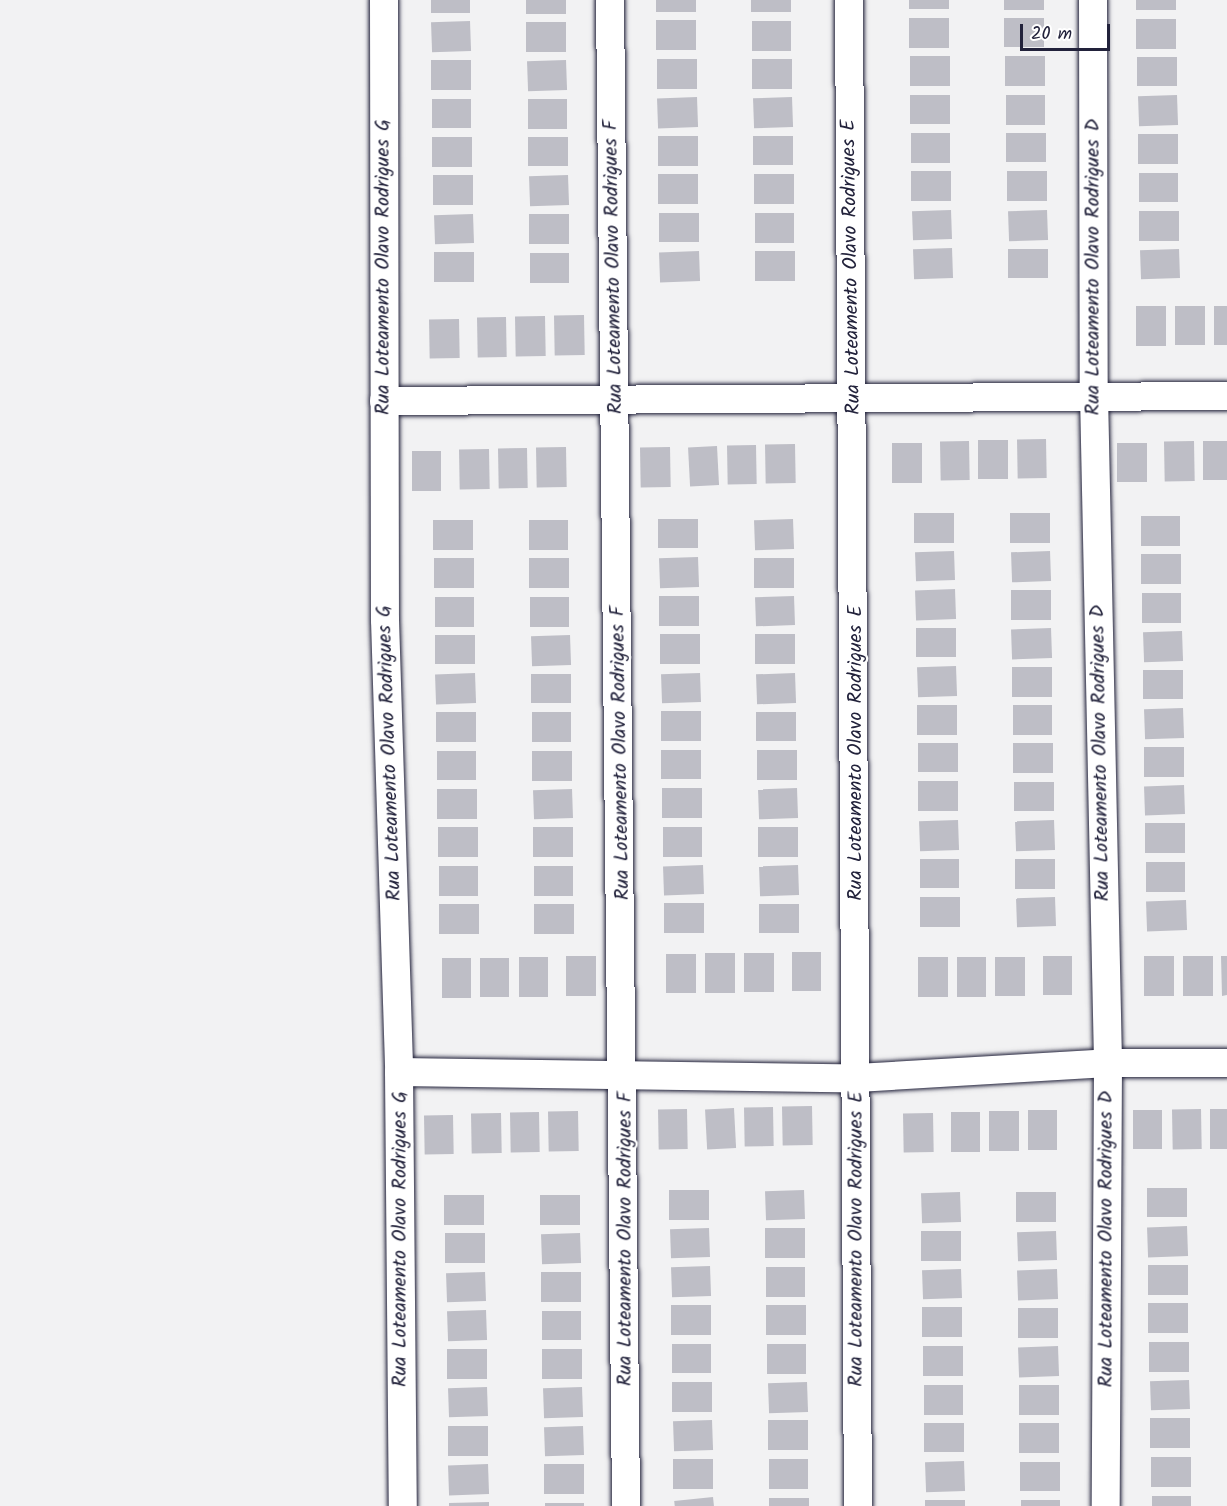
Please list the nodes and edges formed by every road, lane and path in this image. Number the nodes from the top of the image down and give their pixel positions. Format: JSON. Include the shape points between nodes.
{"nodes":[{"id":1,"x":384,"y":0,"type":"edge"},
{"id":2,"x":610,"y":0,"type":"edge"},
{"id":3,"x":849,"y":0,"type":"edge"},
{"id":4,"x":1093,"y":0,"type":"edge"},
{"id":5,"x":1094,"y":394,"type":"junction"},
{"id":6,"x":854,"y":396,"type":"junction"},
{"id":7,"x":1227,"y":396,"type":"edge"},
{"id":8,"x":384,"y":401,"type":"junction"},
{"id":9,"x":616,"y":401,"type":"junction"},
{"id":10,"x":1108,"y":1063,"type":"junction"},
{"id":11,"x":1227,"y":1063,"type":"edge"},
{"id":12,"x":399,"y":1072,"type":"junction"},
{"id":13,"x":626,"y":1074,"type":"junction"},
{"id":14,"x":857,"y":1078,"type":"junction"},
{"id":15,"x":403,"y":1506,"type":"edge"},
{"id":16,"x":626,"y":1506,"type":"edge"},
{"id":17,"x":858,"y":1506,"type":"edge"},
{"id":18,"x":1106,"y":1506,"type":"edge"}],
"edges":[{"from":1,"to":8,"type":"street","name":"Rua Loteamento Olavo Rodrigues G"},
{"from":2,"to":9,"type":"street","name":"Rua Loteamento Olavo Rodrigues F"},
{"from":3,"to":6,"type":"street","name":"Rua Loteamento Olavo Rodrigues E"},
{"from":4,"to":5,"type":"street","name":"Rua Loteamento Olavo Rodrigues D"},
{"from":5,"to":6,"type":"street"},
{"from":5,"to":7,"type":"street"},
{"from":5,"to":10,"type":"street","name":"Rua Loteamento Olavo Rodrigues D"},
{"from":6,"to":9,"type":"street"},
{"from":6,"to":14,"type":"street","name":"Rua Loteamento Olavo Rodrigues E"},
{"from":8,"to":9,"type":"street"},
{"from":8,"to":12,"type":"street","name":"Rua Loteamento Olavo Rodrigues G"},
{"from":9,"to":13,"type":"street","name":"Rua Loteamento Olavo Rodrigues F"},
{"from":10,"to":11,"type":"street"},
{"from":10,"to":14,"type":"street"},
{"from":10,"to":18,"type":"street","name":"Rua Loteamento Olavo Rodrigues D"},
{"from":12,"to":13,"type":"street"},
{"from":12,"to":15,"type":"street","name":"Rua Loteamento Olavo Rodrigues G"},
{"from":13,"to":14,"type":"street"},
{"from":13,"to":16,"type":"street","name":"Rua Loteamento Olavo Rodrigues F"},
{"from":14,"to":17,"type":"street","name":"Rua Loteamento Olavo Rodrigues E"}]}
